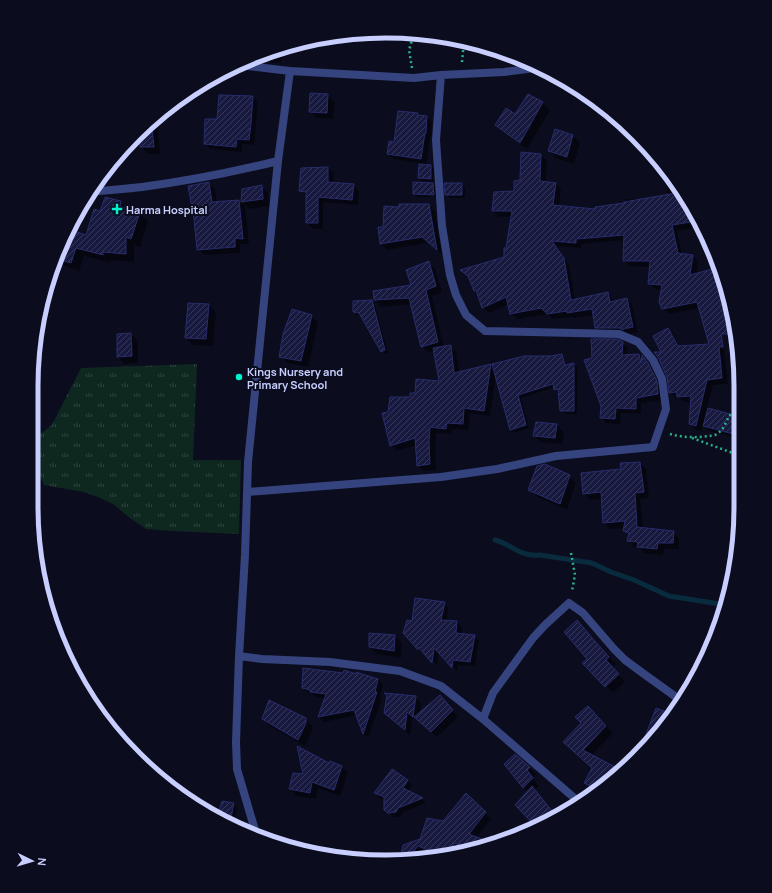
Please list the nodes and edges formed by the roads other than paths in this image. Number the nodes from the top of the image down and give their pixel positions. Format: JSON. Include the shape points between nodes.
{"nodes":[{"id":1,"x":249,"y":66,"type":"edge"},
{"id":2,"x":529,"y":69,"type":"edge"},
{"id":3,"x":290,"y":71,"type":"junction"},
{"id":4,"x":441,"y":75,"type":"junction"},
{"id":5,"x":278,"y":161,"type":"junction"},
{"id":6,"x":98,"y":191,"type":"edge"},
{"id":7,"x":247,"y":492,"type":"junction"},
{"id":8,"x":239,"y":656,"type":"junction"},
{"id":9,"x":677,"y":697,"type":"edge"},
{"id":10,"x":483,"y":720,"type":"junction"},
{"id":11,"x":575,"y":799,"type":"edge"},
{"id":12,"x":255,"y":830,"type":"edge"}],
"edges":[{"from":1,"to":3,"type":"street"},
{"from":2,"to":4,"type":"street"},
{"from":3,"to":4,"type":"street","via":[[414,78]]},
{"from":3,"to":5,"type":"street"},
{"from":4,"to":7,"type":"street","via":[[436,140],[442,226],[450,276],[466,315],[485,331],[619,334],[638,342],[653,360],[662,379],[666,409],[653,447],[556,456],[497,469],[441,477]]},
{"from":5,"to":6,"type":"street","via":[[221,174]]},
{"from":5,"to":7,"type":"street"},
{"from":7,"to":8,"type":"street"},
{"from":8,"to":10,"type":"street","via":[[330,662],[400,672],[441,686]]},
{"from":8,"to":12,"type":"street","via":[[237,769]]},
{"from":9,"to":10,"type":"street","via":[[625,660],[583,613],[569,603],[533,638],[494,693]]},
{"from":10,"to":11,"type":"street"}]}
